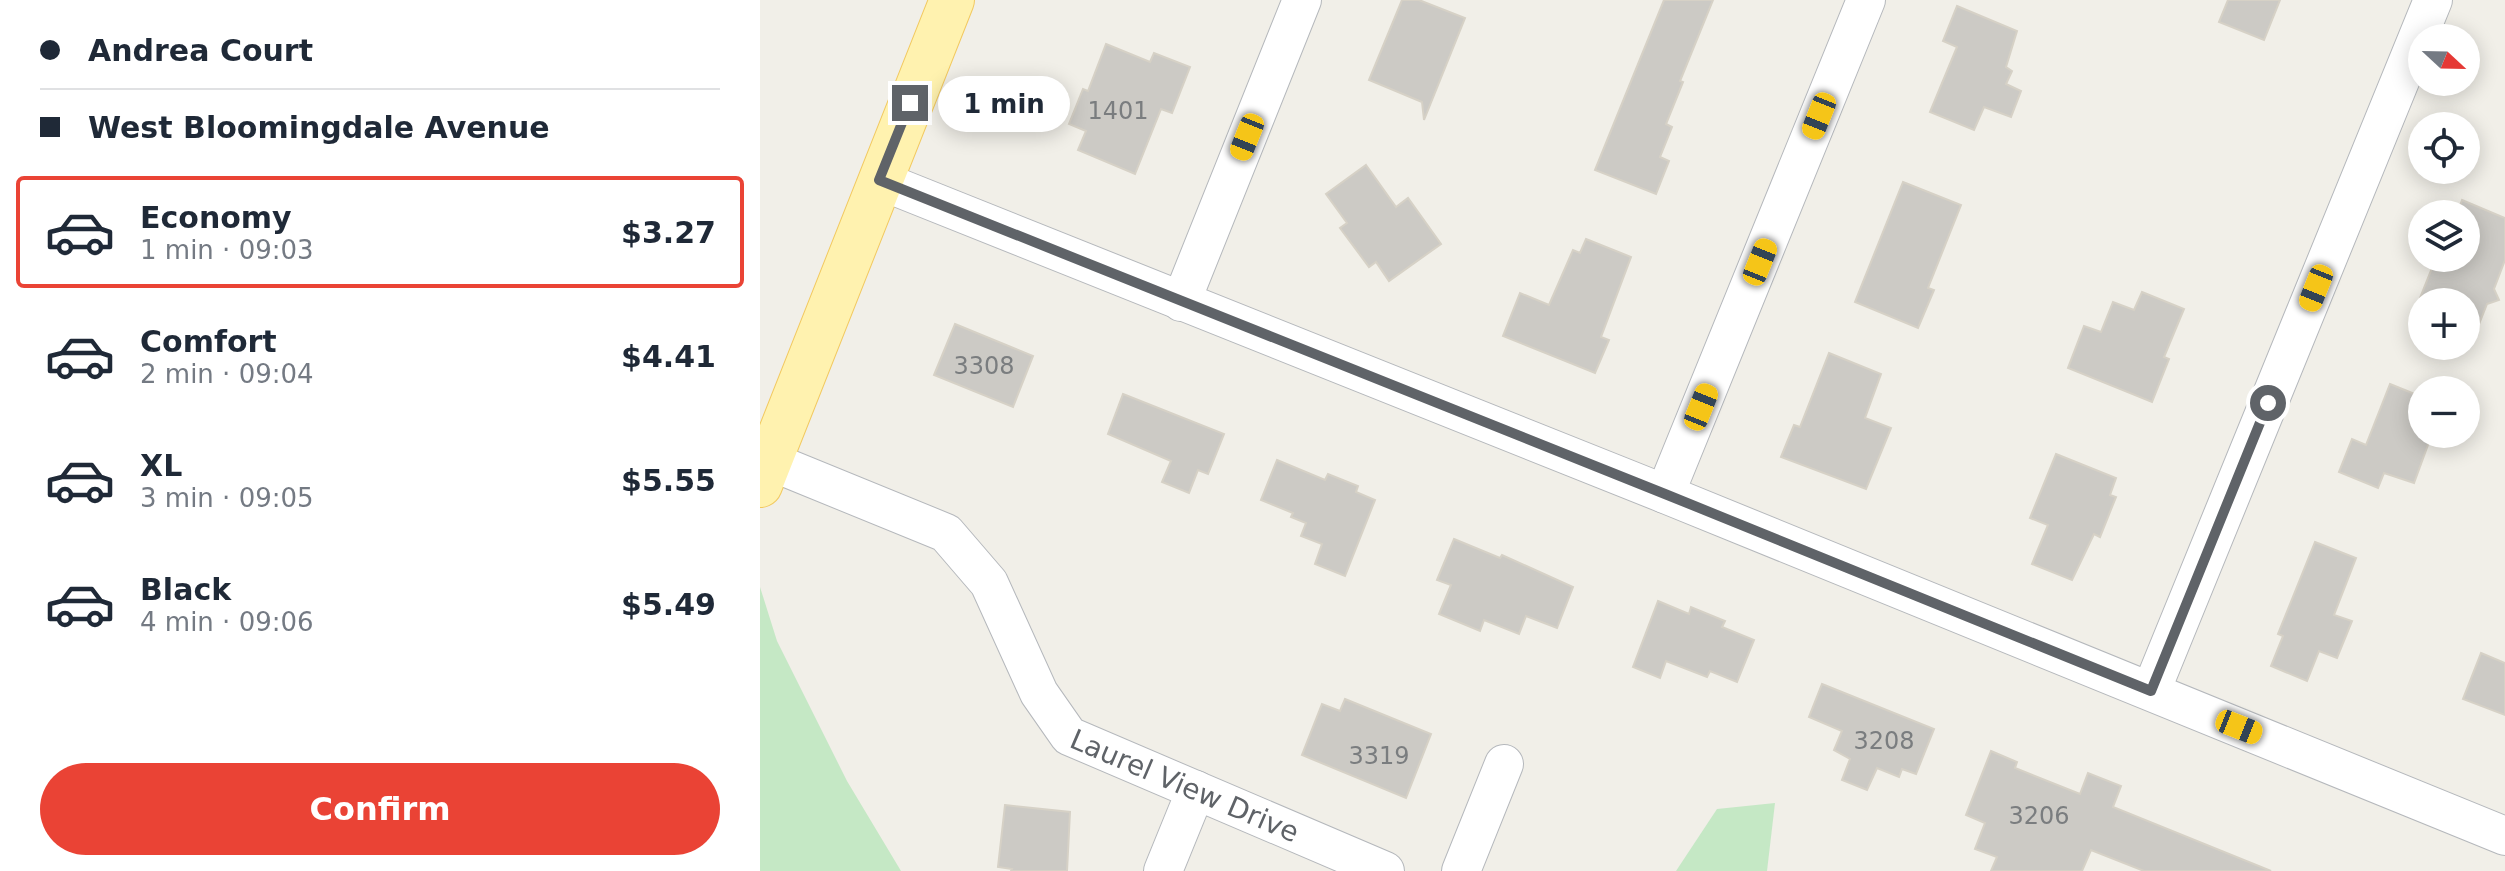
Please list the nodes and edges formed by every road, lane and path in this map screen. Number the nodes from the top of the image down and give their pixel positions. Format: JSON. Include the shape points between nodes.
{"nodes":[{"id":1,"x":952,"y":0,"type":"edge"},
{"id":2,"x":1302,"y":0,"type":"edge"},
{"id":3,"x":1866,"y":0,"type":"edge"},
{"id":4,"x":2433,"y":0,"type":"edge"},
{"id":5,"x":879,"y":180,"type":"junction"},
{"id":6,"x":1181,"y":302,"type":"junction"},
{"id":7,"x":763,"y":468,"type":"edge"},
{"id":8,"x":1665,"y":494,"type":"junction"},
{"id":9,"x":2151,"y":691,"type":"junction"},
{"id":10,"x":1504,"y":764,"type":"dead end"},
{"id":11,"x":1196,"y":790,"type":"junction"},
{"id":12,"x":2505,"y":836,"type":"edge"},
{"id":13,"x":1163,"y":871,"type":"edge"},
{"id":14,"x":1385,"y":871,"type":"edge"},
{"id":15,"x":1461,"y":871,"type":"edge"}],
"edges":[{"from":1,"to":5,"type":"main road"},
{"from":2,"to":6,"type":"street"},
{"from":3,"to":8,"type":"street"},
{"from":4,"to":9,"type":"street"},
{"from":5,"to":6,"type":"street"},
{"from":5,"to":7,"type":"main road"},
{"from":6,"to":8,"type":"street"},
{"from":7,"to":11,"type":"street","name":"Laurel View Drive","via":[[946,533],[989,583],[1039,693],[1069,736]]},
{"from":8,"to":9,"type":"street"},
{"from":9,"to":12,"type":"street"},
{"from":10,"to":15,"type":"street"},
{"from":11,"to":13,"type":"street"},
{"from":11,"to":14,"type":"street","name":"Laurel View Drive"}]}
